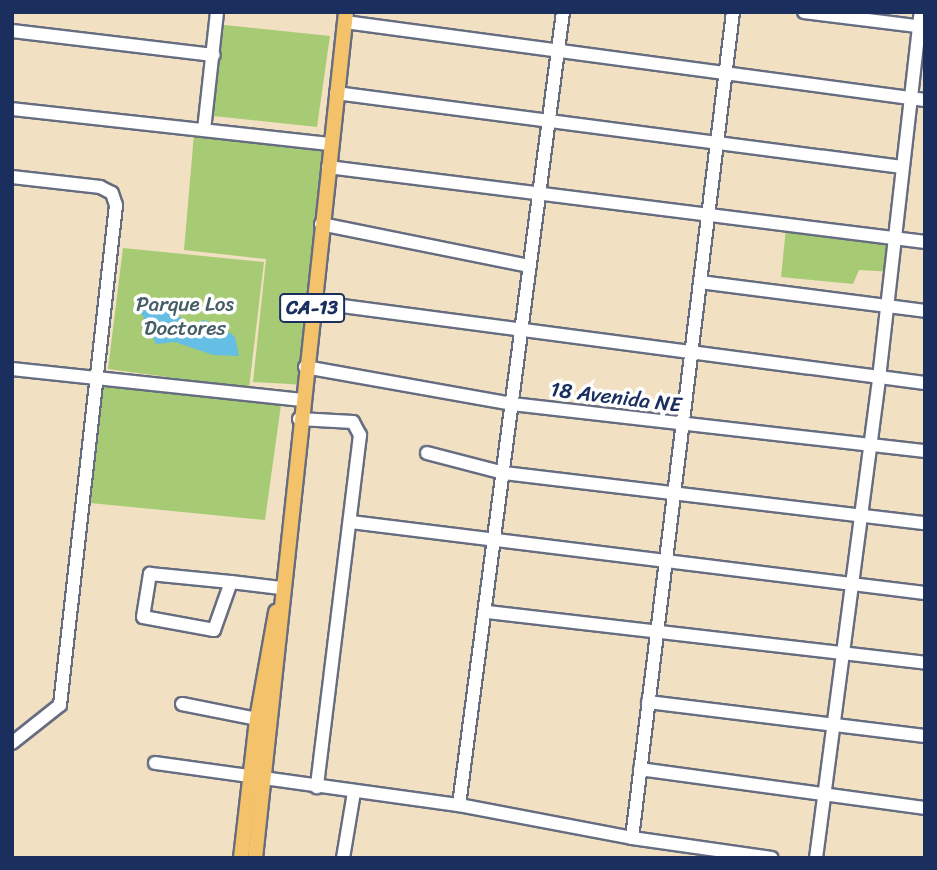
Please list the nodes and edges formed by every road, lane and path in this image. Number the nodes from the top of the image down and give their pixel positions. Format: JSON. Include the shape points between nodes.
{"nodes":[{"id":1,"x":217,"y":12,"type":"edge"},
{"id":2,"x":563,"y":12,"type":"edge"},
{"id":3,"x":733,"y":12,"type":"edge"},
{"id":4,"x":804,"y":12,"type":"edge"},
{"id":5,"x":921,"y":12,"type":"edge"},
{"id":6,"x":345,"y":17,"type":"edge"},
{"id":7,"x":922,"y":27,"type":"edge"},
{"id":8,"x":12,"y":31,"type":"edge"},
{"id":9,"x":559,"y":51,"type":"junction"},
{"id":10,"x":214,"y":55,"type":"junction"},
{"id":11,"x":725,"y":73,"type":"junction"},
{"id":12,"x":337,"y":93,"type":"junction"},
{"id":13,"x":919,"y":99,"type":"edge"},
{"id":14,"x":12,"y":109,"type":"edge"},
{"id":15,"x":548,"y":120,"type":"junction"},
{"id":16,"x":204,"y":130,"type":"junction"},
{"id":17,"x":717,"y":142,"type":"junction"},
{"id":18,"x":330,"y":144,"type":"junction"},
{"id":19,"x":328,"y":167,"type":"junction"},
{"id":20,"x":902,"y":167,"type":"junction"},
{"id":21,"x":12,"y":177,"type":"edge"},
{"id":22,"x":539,"y":193,"type":"junction"},
{"id":23,"x":708,"y":215,"type":"junction"},
{"id":24,"x":321,"y":224,"type":"junction"},
{"id":25,"x":894,"y":238,"type":"junction"},
{"id":26,"x":925,"y":242,"type":"edge"},
{"id":27,"x":530,"y":266,"type":"junction"},
{"id":28,"x":700,"y":282,"type":"junction"},
{"id":29,"x":312,"y":302,"type":"junction"},
{"id":30,"x":887,"y":306,"type":"junction"},
{"id":31,"x":925,"y":311,"type":"edge"},
{"id":32,"x":522,"y":330,"type":"junction"},
{"id":33,"x":691,"y":353,"type":"junction"},
{"id":34,"x":305,"y":367,"type":"junction"},
{"id":35,"x":12,"y":369,"type":"edge"},
{"id":36,"x":879,"y":378,"type":"junction"},
{"id":37,"x":96,"y":379,"type":"junction"},
{"id":38,"x":925,"y":383,"type":"edge"},
{"id":39,"x":302,"y":400,"type":"junction"},
{"id":40,"x":512,"y":404,"type":"junction"},
{"id":41,"x":299,"y":419,"type":"junction"},
{"id":42,"x":682,"y":424,"type":"junction"},
{"id":43,"x":871,"y":444,"type":"junction"},
{"id":44,"x":925,"y":451,"type":"edge"},
{"id":45,"x":427,"y":453,"type":"dead end"},
{"id":46,"x":504,"y":473,"type":"junction"},
{"id":47,"x":674,"y":492,"type":"junction"},
{"id":48,"x":861,"y":515,"type":"junction"},
{"id":49,"x":351,"y":522,"type":"junction"},
{"id":50,"x":925,"y":523,"type":"edge"},
{"id":51,"x":495,"y":540,"type":"junction"},
{"id":52,"x":665,"y":561,"type":"junction"},
{"id":53,"x":231,"y":582,"type":"junction"},
{"id":54,"x":852,"y":584,"type":"junction"},
{"id":55,"x":281,"y":588,"type":"junction"},
{"id":56,"x":925,"y":593,"type":"edge"},
{"id":57,"x":279,"y":604,"type":"junction"},
{"id":58,"x":487,"y":612,"type":"junction"},
{"id":59,"x":657,"y":632,"type":"junction"},
{"id":60,"x":843,"y":654,"type":"junction"},
{"id":61,"x":925,"y":663,"type":"edge"},
{"id":62,"x":648,"y":702,"type":"junction"},
{"id":63,"x":182,"y":704,"type":"dead end"},
{"id":64,"x":257,"y":719,"type":"junction"},
{"id":65,"x":834,"y":725,"type":"junction"},
{"id":66,"x":925,"y":736,"type":"edge"},
{"id":67,"x":12,"y":743,"type":"edge"},
{"id":68,"x":155,"y":763,"type":"dead end"},
{"id":69,"x":640,"y":769,"type":"junction"},
{"id":70,"x":256,"y":780,"type":"junction"},
{"id":71,"x":317,"y":787,"type":"junction"},
{"id":72,"x":354,"y":792,"type":"junction"},
{"id":73,"x":824,"y":795,"type":"junction"},
{"id":74,"x":458,"y":805,"type":"junction"},
{"id":75,"x":925,"y":808,"type":"edge"},
{"id":76,"x":632,"y":838,"type":"junction"},
{"id":77,"x":241,"y":858,"type":"edge"},
{"id":78,"x":255,"y":858,"type":"edge"},
{"id":79,"x":343,"y":858,"type":"edge"},
{"id":80,"x":772,"y":858,"type":"edge"},
{"id":81,"x":816,"y":858,"type":"edge"}],
"edges":[{"from":1,"to":10,"type":"street"},
{"from":2,"to":9,"type":"street"},
{"from":3,"to":11,"type":"street"},
{"from":4,"to":7,"type":"street"},
{"from":5,"to":7,"type":"street"},
{"from":6,"to":9,"type":"street"},
{"from":6,"to":12,"type":"main road","number":"CA-13"},
{"from":7,"to":13,"type":"street"},
{"from":8,"to":10,"type":"street"},
{"from":9,"to":11,"type":"street"},
{"from":9,"to":15,"type":"street"},
{"from":10,"to":16,"type":"street"},
{"from":11,"to":13,"type":"street"},
{"from":11,"to":17,"type":"street"},
{"from":12,"to":15,"type":"street"},
{"from":12,"to":18,"type":"main road","number":"CA-13"},
{"from":13,"to":20,"type":"street"},
{"from":14,"to":16,"type":"street"},
{"from":15,"to":17,"type":"street"},
{"from":15,"to":22,"type":"street"},
{"from":16,"to":18,"type":"street"},
{"from":17,"to":20,"type":"street"},
{"from":17,"to":23,"type":"street"},
{"from":18,"to":19,"type":"main road","number":"CA-13"},
{"from":19,"to":22,"type":"street"},
{"from":19,"to":24,"type":"main road","number":"CA-13"},
{"from":20,"to":25,"type":"street"},
{"from":21,"to":37,"type":"street","via":[[100,187],[111,193],[116,205]]},
{"from":22,"to":23,"type":"street"},
{"from":22,"to":27,"type":"street"},
{"from":23,"to":25,"type":"street"},
{"from":23,"to":28,"type":"street"},
{"from":24,"to":27,"type":"street"},
{"from":24,"to":29,"type":"main road","number":"CA-13"},
{"from":25,"to":26,"type":"street"},
{"from":25,"to":30,"type":"street"},
{"from":27,"to":32,"type":"street"},
{"from":28,"to":30,"type":"street"},
{"from":28,"to":33,"type":"street"},
{"from":29,"to":32,"type":"street"},
{"from":29,"to":34,"type":"main road","number":"CA-13"},
{"from":30,"to":31,"type":"street"},
{"from":30,"to":36,"type":"street"},
{"from":32,"to":33,"type":"street"},
{"from":32,"to":40,"type":"street"},
{"from":33,"to":36,"type":"street"},
{"from":33,"to":42,"type":"street"},
{"from":34,"to":39,"type":"main road","number":"CA-13"},
{"from":34,"to":40,"type":"street","name":"18 Avenida NE"},
{"from":35,"to":37,"type":"street"},
{"from":36,"to":38,"type":"street"},
{"from":36,"to":43,"type":"street"},
{"from":37,"to":39,"type":"street"},
{"from":37,"to":67,"type":"street","via":[[60,705]]},
{"from":39,"to":41,"type":"main road","number":"CA-13"},
{"from":40,"to":42,"type":"street","name":"18 Avenida NE"},
{"from":40,"to":46,"type":"street"},
{"from":41,"to":49,"type":"street","via":[[359,426]]},
{"from":41,"to":55,"type":"main road","number":"CA-13"},
{"from":42,"to":43,"type":"street","name":"18 Avenida NE"},
{"from":42,"to":47,"type":"street"},
{"from":43,"to":44,"type":"street","name":"18 Avenida NE"},
{"from":43,"to":48,"type":"street"},
{"from":45,"to":46,"type":"street"},
{"from":46,"to":47,"type":"street"},
{"from":46,"to":51,"type":"street"},
{"from":47,"to":48,"type":"street"},
{"from":47,"to":52,"type":"street"},
{"from":48,"to":50,"type":"street"},
{"from":48,"to":54,"type":"street"},
{"from":49,"to":51,"type":"street"},
{"from":49,"to":71,"type":"street"},
{"from":51,"to":52,"type":"street"},
{"from":51,"to":58,"type":"street"},
{"from":52,"to":54,"type":"street"},
{"from":52,"to":59,"type":"street"},
{"from":53,"to":53,"type":"street","via":[[150,574],[143,617],[214,629]]},
{"from":53,"to":55,"type":"street"},
{"from":54,"to":56,"type":"street"},
{"from":54,"to":60,"type":"street"},
{"from":55,"to":57,"type":"main road","number":"CA-13"},
{"from":57,"to":64,"type":"main road","number":"CA-13","via":[[270,630]]},
{"from":57,"to":70,"type":"main road","number":"CA-13","via":[[280,632]]},
{"from":58,"to":59,"type":"street"},
{"from":58,"to":74,"type":"street"},
{"from":59,"to":60,"type":"street"},
{"from":59,"to":62,"type":"street"},
{"from":60,"to":61,"type":"street"},
{"from":60,"to":65,"type":"street"},
{"from":62,"to":65,"type":"street"},
{"from":62,"to":69,"type":"street"},
{"from":63,"to":64,"type":"street"},
{"from":64,"to":70,"type":"main road","number":"CA-13"},
{"from":65,"to":66,"type":"street"},
{"from":65,"to":73,"type":"street"},
{"from":68,"to":70,"type":"street"},
{"from":69,"to":73,"type":"street"},
{"from":69,"to":76,"type":"street"},
{"from":70,"to":71,"type":"street"},
{"from":70,"to":77,"type":"main road","number":"CA-13"},
{"from":70,"to":78,"type":"main road","number":"CA-13"},
{"from":71,"to":72,"type":"street"},
{"from":72,"to":74,"type":"street"},
{"from":72,"to":79,"type":"street"},
{"from":73,"to":75,"type":"street"},
{"from":73,"to":81,"type":"street"},
{"from":74,"to":76,"type":"street"},
{"from":76,"to":80,"type":"street"}]}
